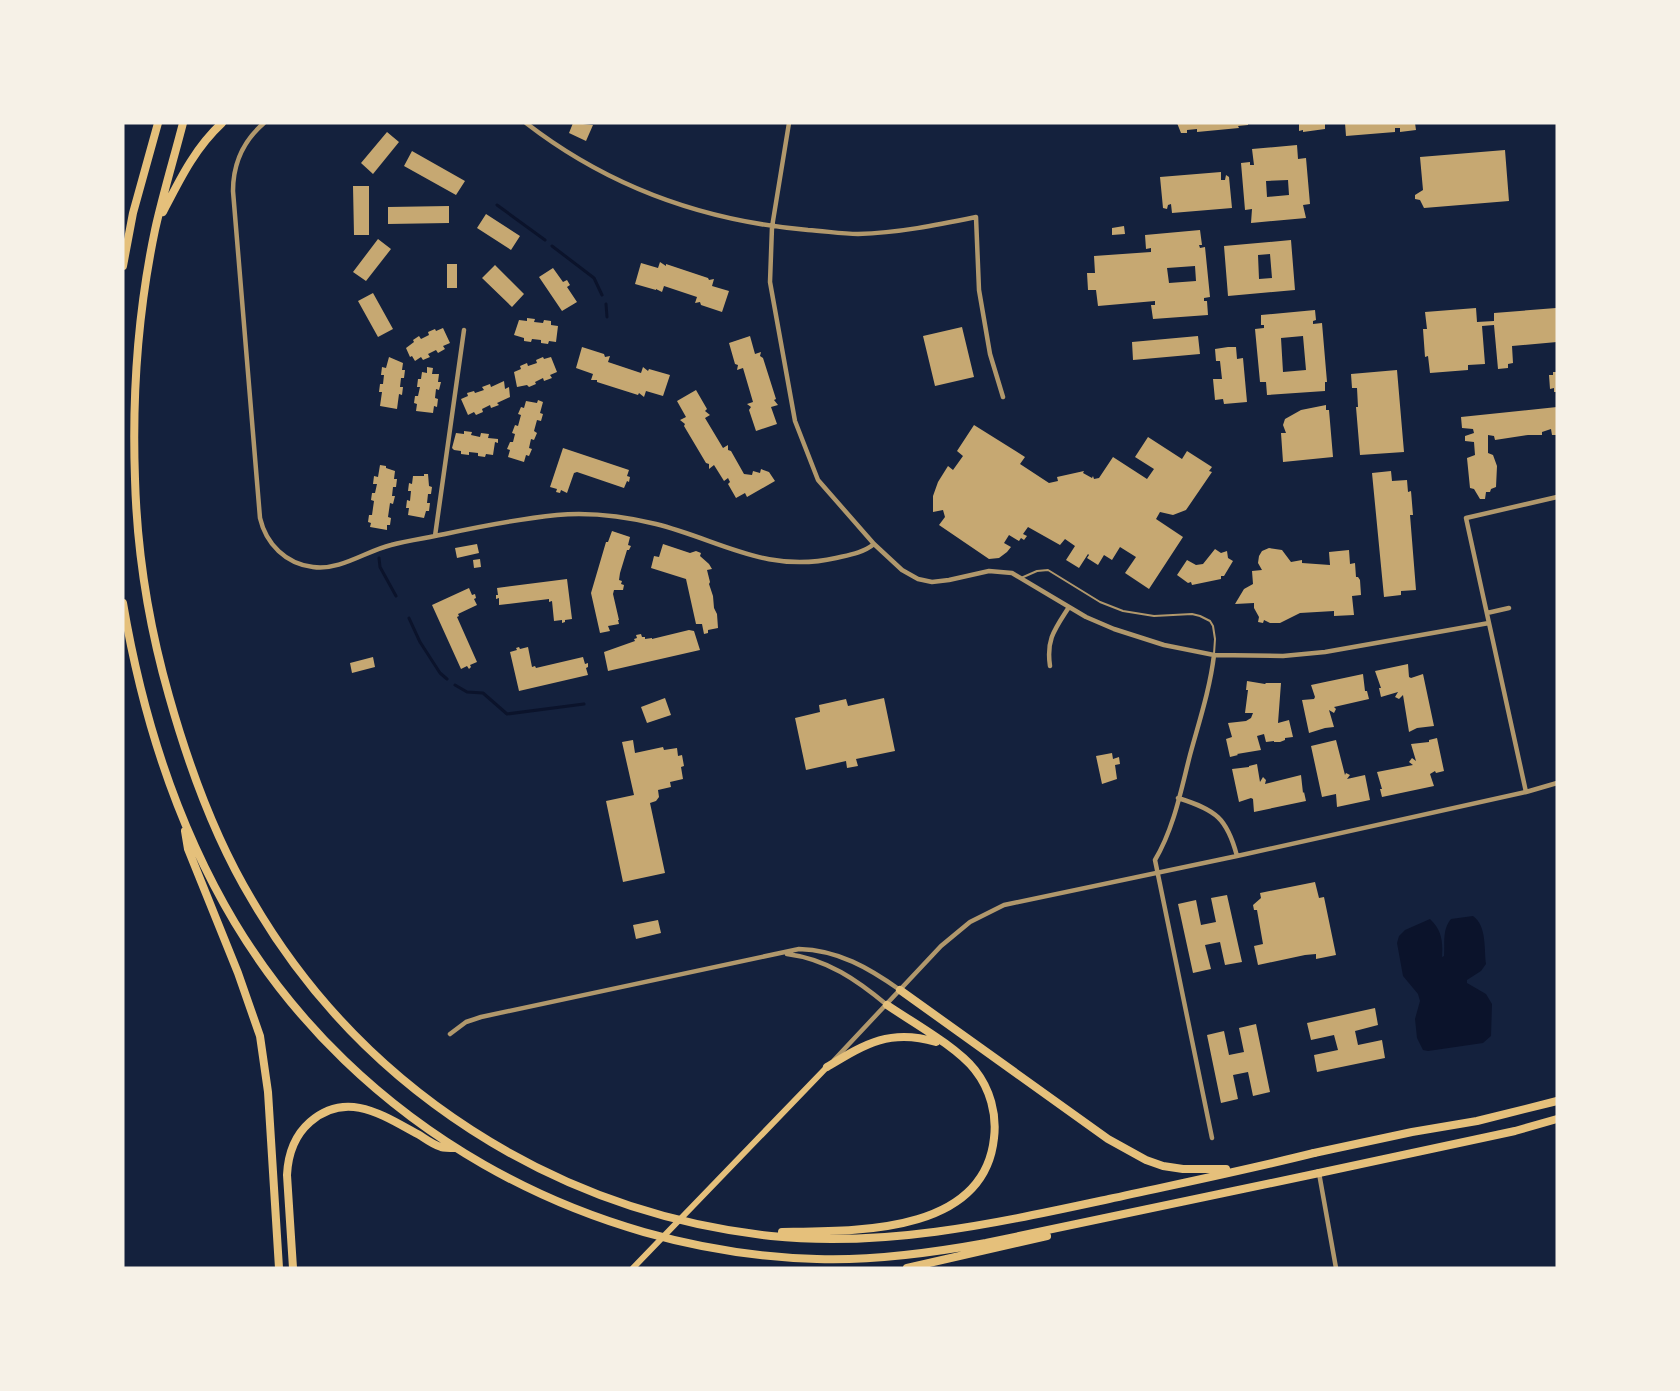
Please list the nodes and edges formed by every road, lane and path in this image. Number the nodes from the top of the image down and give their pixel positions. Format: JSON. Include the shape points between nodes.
{"nodes":[{"id":1,"x":158,"y":123,"type":"edge"},
{"id":2,"x":183,"y":123,"type":"edge"},
{"id":3,"x":222,"y":123,"type":"edge"},
{"id":4,"x":264,"y":123,"type":"edge"},
{"id":5,"x":526,"y":123,"type":"edge"},
{"id":6,"x":789,"y":123,"type":"edge"},
{"id":7,"x":156,"y":226,"type":"junction"},
{"id":8,"x":772,"y":227,"type":"junction"},
{"id":9,"x":123,"y":266,"type":"edge"},
{"id":10,"x":464,"y":330,"type":"dead end"},
{"id":11,"x":1002,"y":397,"type":"dead end"},
{"id":12,"x":1557,"y":497,"type":"edge"},
{"id":13,"x":435,"y":536,"type":"junction"},
{"id":14,"x":874,"y":544,"type":"junction"},
{"id":15,"x":1021,"y":578,"type":"junction"},
{"id":16,"x":123,"y":603,"type":"edge"},
{"id":17,"x":1069,"y":608,"type":"junction"},
{"id":18,"x":1509,"y":608,"type":"dead end"},
{"id":19,"x":1487,"y":613,"type":"junction"},
{"id":20,"x":1489,"y":623,"type":"junction"},
{"id":21,"x":1214,"y":656,"type":"junction"},
{"id":22,"x":1050,"y":666,"type":"dead end"},
{"id":23,"x":1557,"y":783,"type":"edge"},
{"id":24,"x":1526,"y":792,"type":"junction"},
{"id":25,"x":1178,"y":798,"type":"junction"},
{"id":26,"x":182,"y":816,"type":"junction"},
{"id":27,"x":1237,"y":856,"type":"junction"},
{"id":28,"x":1157,"y":872,"type":"junction"},
{"id":29,"x":784,"y":954,"type":"junction"},
{"id":30,"x":900,"y":990,"type":"junction"},
{"id":31,"x":887,"y":1005,"type":"junction"},
{"id":32,"x":450,"y":1034,"type":"dead end"},
{"id":33,"x":945,"y":1046,"type":"junction"},
{"id":34,"x":827,"y":1067,"type":"junction"},
{"id":35,"x":1557,"y":1101,"type":"edge"},
{"id":36,"x":1557,"y":1119,"type":"edge"},
{"id":37,"x":1212,"y":1138,"type":"dead end"},
{"id":38,"x":456,"y":1149,"type":"junction"},
{"id":39,"x":1314,"y":1153,"type":"joint"},
{"id":40,"x":1274,"y":1163,"type":"junction"},
{"id":41,"x":1319,"y":1173,"type":"junction"},
{"id":42,"x":1117,"y":1216,"type":"junction"},
{"id":43,"x":748,"y":1232,"type":"junction"},
{"id":44,"x":279,"y":1268,"type":"edge"},
{"id":45,"x":292,"y":1268,"type":"edge"},
{"id":46,"x":633,"y":1268,"type":"edge"},
{"id":47,"x":907,"y":1268,"type":"edge"},
{"id":48,"x":1336,"y":1268,"type":"edge"}],
"edges":[{"from":1,"to":9,"type":"highway"},
{"from":2,"to":7,"type":"highway"},
{"from":3,"to":7,"type":"highway","via":[[195,154]]},
{"from":4,"to":13,"type":"street","via":[[242,151],[233,191],[263,528],[285,556],[317,567],[333,566],[390,545]]},
{"from":5,"to":8,"type":"street","via":[[582,162],[654,197],[718,217]]},
{"from":6,"to":8,"type":"street"},
{"from":7,"to":43,"type":"highway","via":[[142,308],[135,387],[135,485],[142,563],[158,654],[186,753],[222,844],[252,902],[288,957],[340,1020],[392,1072],[463,1125],[568,1182],[613,1200],[685,1221]]},
{"from":8,"to":11,"type":"street","via":[[857,234],[911,230],[976,218],[979,290]]},
{"from":8,"to":14,"type":"street","via":[[770,282],[795,421],[818,480]]},
{"from":10,"to":13,"type":"street"},
{"from":12,"to":19,"type":"street","via":[[1466,518]]},
{"from":13,"to":14,"type":"street","via":[[498,522],[582,514],[657,524],[776,561],[827,560]]},
{"from":14,"to":15,"type":"street","via":[[918,579],[941,582],[977,572],[1001,571]]},
{"from":15,"to":17,"type":"street"},
{"from":15,"to":21,"type":"lane","via":[[1048,570],[1100,602],[1123,611],[1154,616],[1200,615],[1213,626]]},
{"from":16,"to":26,"type":"highway","via":[[145,705]]},
{"from":17,"to":21,"type":"street","via":[[1138,638]]},
{"from":17,"to":22,"type":"street","via":[[1052,633]]},
{"from":18,"to":19,"type":"street"},
{"from":19,"to":20,"type":"street"},
{"from":20,"to":21,"type":"street","via":[[1325,652]]},
{"from":20,"to":24,"type":"street"},
{"from":21,"to":25,"type":"street","via":[[1211,681]]},
{"from":23,"to":24,"type":"street"},
{"from":24,"to":27,"type":"street"},
{"from":25,"to":27,"type":"street","via":[[1217,816],[1228,829]]},
{"from":25,"to":28,"type":"street","via":[[1165,842],[1155,860]]},
{"from":26,"to":38,"type":"highway","via":[[236,924],[289,999],[372,1085]]},
{"from":26,"to":44,"type":"highway","via":[[188,849],[262,1045]]},
{"from":27,"to":28,"type":"street"},
{"from":28,"to":30,"type":"street","via":[[990,911],[941,946]]},
{"from":28,"to":37,"type":"street"},
{"from":29,"to":30,"type":"street","via":[[799,949],[829,953],[856,962]]},
{"from":29,"to":31,"type":"street","via":[[812,958],[842,972]]},
{"from":29,"to":32,"type":"street","via":[[481,1017]]},
{"from":30,"to":31,"type":"street"},
{"from":30,"to":40,"type":"highway","via":[[1108,1139],[1146,1160],[1183,1169],[1215,1170]]},
{"from":31,"to":33,"type":"highway"},
{"from":31,"to":34,"type":"street"},
{"from":33,"to":34,"type":"highway","via":[[925,1039],[891,1036],[871,1042]]},
{"from":33,"to":43,"type":"highway","via":[[975,1069],[993,1106],[993,1148],[986,1170],[964,1197],[937,1213],[902,1222],[837,1231]]},
{"from":34,"to":46,"type":"main road"},
{"from":35,"to":39,"type":"highway"},
{"from":36,"to":41,"type":"highway"},
{"from":38,"to":42,"type":"highway","via":[[522,1186],[599,1219],[659,1237],[765,1256],[901,1256]]},
{"from":38,"to":45,"type":"highway","via":[[440,1147],[363,1108],[336,1108],[313,1120],[295,1140],[288,1161]]},
{"from":39,"to":40,"type":"highway"},
{"from":40,"to":43,"type":"highway","via":[[944,1232],[839,1239]]},
{"from":41,"to":42,"type":"highway"},
{"from":41,"to":48,"type":"street"},
{"from":42,"to":47,"type":"highway","via":[[1023,1243]]}]}
